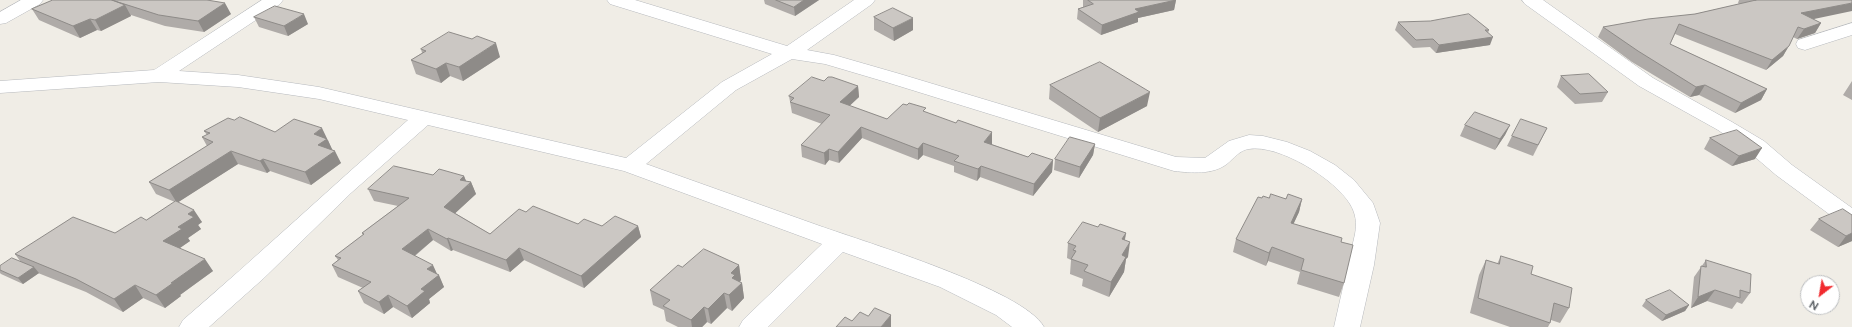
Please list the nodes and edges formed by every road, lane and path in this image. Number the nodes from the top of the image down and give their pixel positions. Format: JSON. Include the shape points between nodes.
{"nodes":[{"id":1,"x":34,"y":0,"type":"edge"},
{"id":2,"x":274,"y":0,"type":"edge"},
{"id":3,"x":616,"y":0,"type":"edge"},
{"id":4,"x":866,"y":0,"type":"edge"},
{"id":5,"x":1531,"y":0,"type":"edge"},
{"id":6,"x":0,"y":19,"type":"edge"},
{"id":7,"x":1852,"y":29,"type":"edge"},
{"id":8,"x":1805,"y":44,"type":"dead end"},
{"id":9,"x":787,"y":52,"type":"junction"},
{"id":10,"x":159,"y":76,"type":"junction"},
{"id":11,"x":0,"y":87,"type":"edge"},
{"id":12,"x":423,"y":118,"type":"junction"},
{"id":13,"x":630,"y":166,"type":"junction"},
{"id":14,"x":1852,"y":219,"type":"edge"},
{"id":15,"x":839,"y":242,"type":"junction"},
{"id":16,"x":192,"y":327,"type":"edge"},
{"id":17,"x":752,"y":327,"type":"edge"},
{"id":18,"x":1030,"y":327,"type":"edge"},
{"id":19,"x":1347,"y":327,"type":"edge"}],
"edges":[{"from":1,"to":6,"type":"street"},
{"from":2,"to":10,"type":"street"},
{"from":3,"to":9,"type":"street"},
{"from":4,"to":9,"type":"street","via":[[800,46]]},
{"from":5,"to":14,"type":"street","via":[[1646,82],[1756,146],[1784,170]]},
{"from":7,"to":8,"type":"street"},
{"from":9,"to":13,"type":"street","via":[[729,86]]},
{"from":9,"to":19,"type":"street","via":[[886,76],[1174,164],[1195,166],[1213,163],[1234,145],[1250,141],[1275,145],[1312,160],[1354,193],[1364,206],[1368,223],[1361,269]]},
{"from":10,"to":11,"type":"street"},
{"from":10,"to":12,"type":"street","via":[[238,82],[319,93]]},
{"from":12,"to":13,"type":"street"},
{"from":12,"to":16,"type":"street","via":[[320,208],[255,272]]},
{"from":13,"to":15,"type":"street"},
{"from":15,"to":17,"type":"street"},
{"from":15,"to":18,"type":"street","via":[[949,281],[1005,308]]}]}
